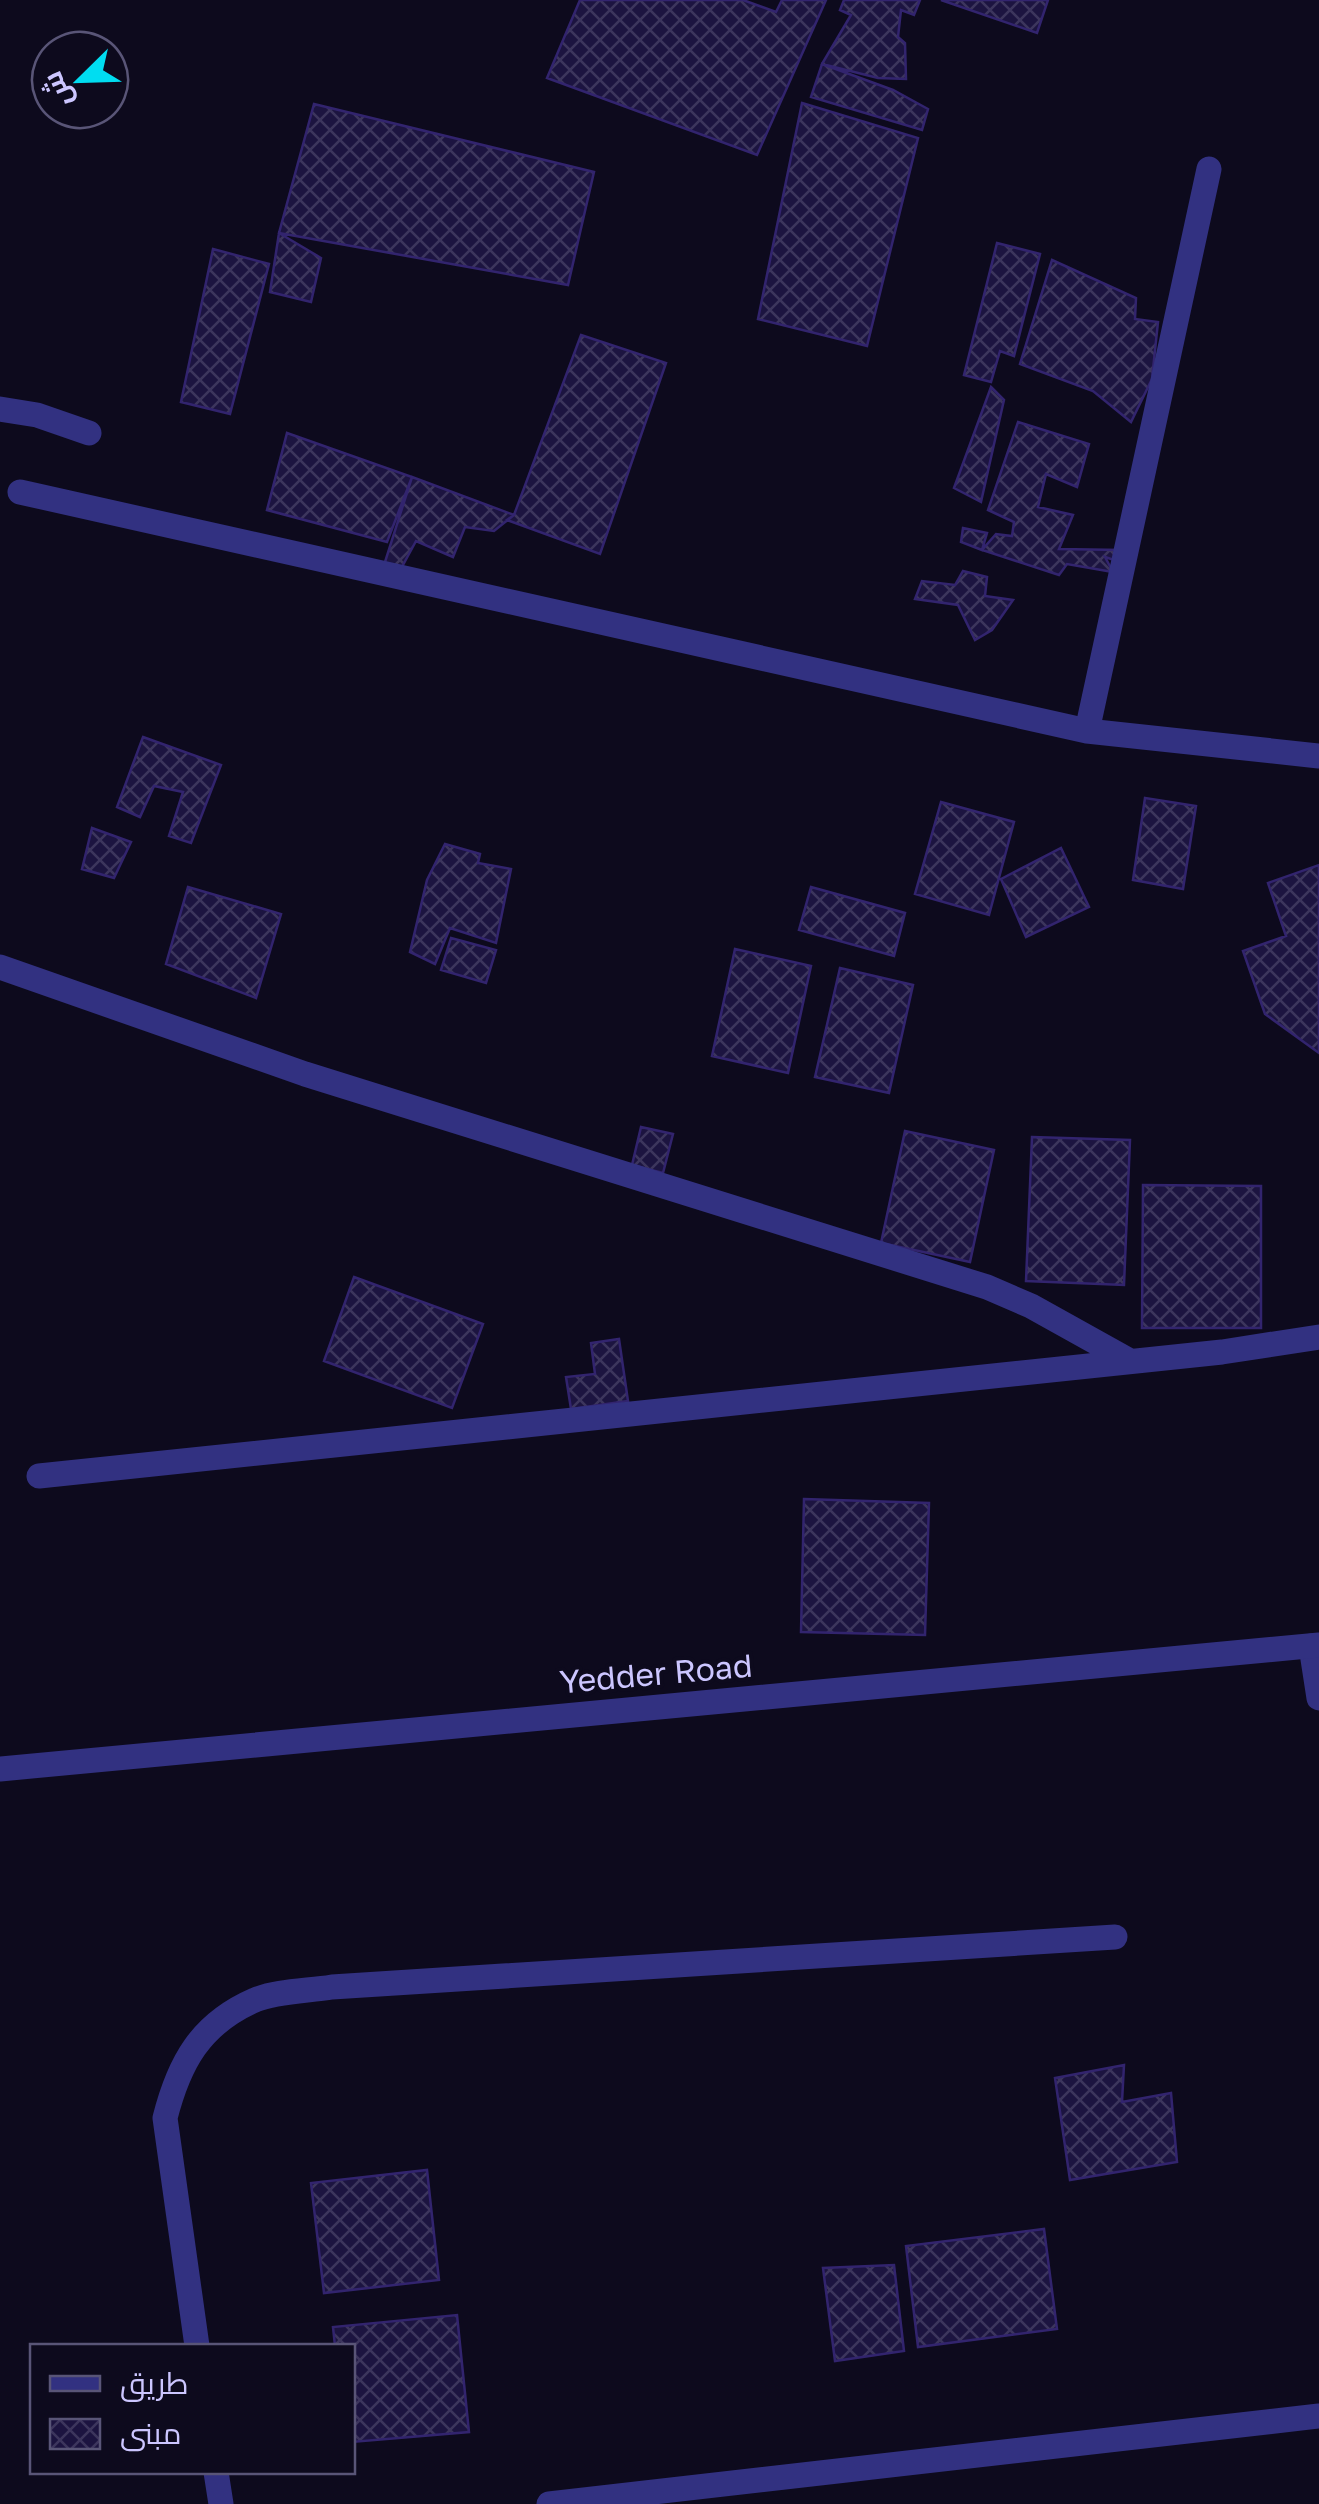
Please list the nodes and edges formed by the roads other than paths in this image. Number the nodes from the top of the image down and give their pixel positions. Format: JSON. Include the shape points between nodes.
{"nodes":[{"id":1,"x":1209,"y":168,"type":"dead end"},
{"id":2,"x":0,"y":409,"type":"edge"},
{"id":3,"x":89,"y":433,"type":"dead end"},
{"id":4,"x":20,"y":492,"type":"dead end"},
{"id":5,"x":1086,"y":731,"type":"junction"},
{"id":6,"x":1319,"y":756,"type":"edge"},
{"id":7,"x":0,"y":967,"type":"edge"},
{"id":8,"x":1319,"y":1337,"type":"edge"},
{"id":9,"x":1128,"y":1360,"type":"junction"},
{"id":10,"x":38,"y":1476,"type":"dead end"},
{"id":11,"x":1315,"y":1645,"type":"edge"},
{"id":12,"x":1319,"y":1698,"type":"edge"},
{"id":13,"x":0,"y":1769,"type":"edge"},
{"id":14,"x":1114,"y":1938,"type":"dead end"},
{"id":15,"x":197,"y":2344,"type":"edge"},
{"id":16,"x":1319,"y":2416,"type":"edge"},
{"id":17,"x":216,"y":2474,"type":"edge"},
{"id":18,"x":221,"y":2504,"type":"edge"},
{"id":19,"x":549,"y":2504,"type":"edge"}],
"edges":[{"from":1,"to":5,"type":"street"},
{"from":2,"to":3,"type":"street"},
{"from":4,"to":5,"type":"street"},
{"from":5,"to":6,"type":"street"},
{"from":7,"to":9,"type":"street","via":[[305,1074],[987,1287]]},
{"from":8,"to":9,"type":"street"},
{"from":9,"to":10,"type":"street"},
{"from":11,"to":12,"type":"street"},
{"from":11,"to":13,"type":"street","name":"Yedder Road"},
{"from":14,"to":15,"type":"street","via":[[332,1987],[258,1999],[194,2045],[165,2118]]},
{"from":16,"to":19,"type":"street"},
{"from":17,"to":18,"type":"street"}]}
